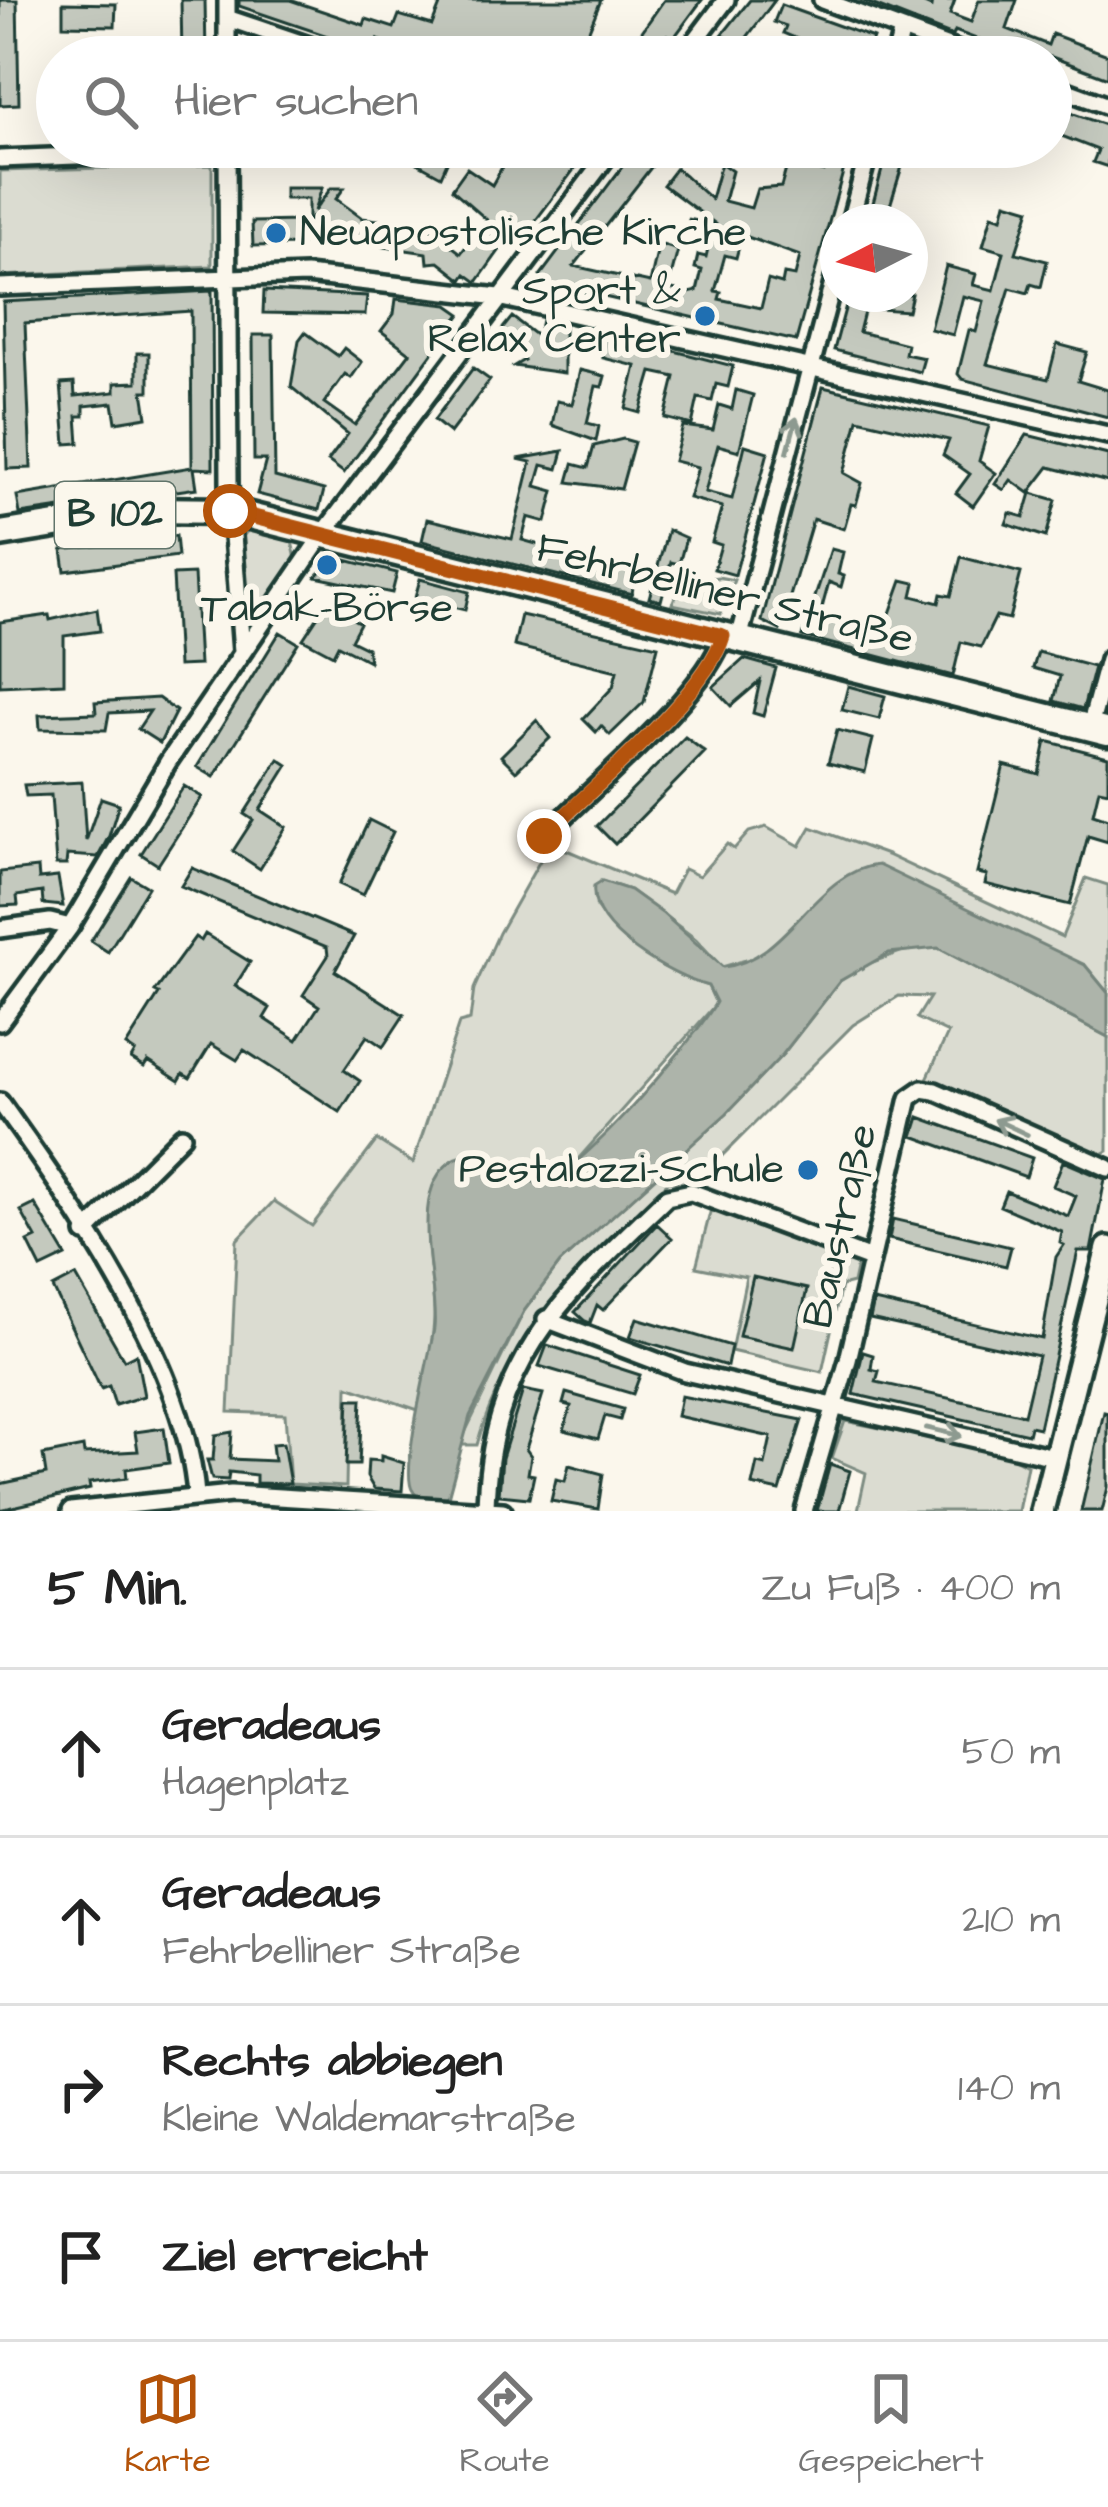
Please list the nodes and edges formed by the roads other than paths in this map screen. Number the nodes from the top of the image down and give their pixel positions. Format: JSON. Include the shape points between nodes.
{"nodes":[{"id":1,"x":726,"y":0,"type":"edge"},
{"id":2,"x":822,"y":0,"type":"edge"},
{"id":3,"x":227,"y":9,"type":"edge"},
{"id":4,"x":902,"y":30,"type":"junction"},
{"id":5,"x":292,"y":36,"type":"edge"},
{"id":6,"x":698,"y":36,"type":"edge"},
{"id":7,"x":900,"y":36,"type":"edge"},
{"id":8,"x":918,"y":36,"type":"edge"},
{"id":9,"x":1072,"y":93,"type":"edge"},
{"id":10,"x":1108,"y":106,"type":"edge"},
{"id":11,"x":36,"y":157,"type":"edge"},
{"id":12,"x":0,"y":159,"type":"edge"},
{"id":13,"x":227,"y":168,"type":"edge"},
{"id":14,"x":597,"y":168,"type":"edge"},
{"id":15,"x":864,"y":168,"type":"edge"},
{"id":16,"x":855,"y":204,"type":"edge"},
{"id":17,"x":228,"y":275,"type":"junction"},
{"id":18,"x":0,"y":287,"type":"edge"},
{"id":19,"x":499,"y":297,"type":"junction"},
{"id":20,"x":825,"y":312,"type":"edge"},
{"id":21,"x":811,"y":364,"type":"junction"},
{"id":22,"x":1108,"y":435,"type":"edge"},
{"id":23,"x":230,"y":511,"type":"junction"},
{"id":24,"x":324,"y":532,"type":"junction"},
{"id":25,"x":0,"y":534,"type":"edge"},
{"id":26,"x":731,"y":638,"type":"junction"},
{"id":27,"x":242,"y":651,"type":"junction"},
{"id":28,"x":1108,"y":662,"type":"edge"},
{"id":29,"x":1099,"y":730,"type":"edge"},
{"id":30,"x":544,"y":836,"type":"dead end"},
{"id":31,"x":70,"y":927,"type":"junction"},
{"id":32,"x":0,"y":929,"type":"edge"},
{"id":33,"x":0,"y":1022,"type":"edge"},
{"id":34,"x":0,"y":1102,"type":"edge"},
{"id":35,"x":182,"y":1136,"type":"dead end"},
{"id":36,"x":1108,"y":1168,"type":"edge"},
{"id":37,"x":85,"y":1233,"type":"junction"},
{"id":38,"x":1108,"y":1249,"type":"edge"},
{"id":39,"x":871,"y":1259,"type":"junction"},
{"id":40,"x":546,"y":1319,"type":"junction"},
{"id":41,"x":834,"y":1407,"type":"junction"},
{"id":42,"x":1054,"y":1457,"type":"junction"},
{"id":43,"x":196,"y":1495,"type":"junction"},
{"id":44,"x":248,"y":1503,"type":"edge"},
{"id":45,"x":423,"y":1509,"type":"edge"},
{"id":46,"x":494,"y":1510,"type":"edge"},
{"id":47,"x":71,"y":1511,"type":"edge"},
{"id":48,"x":804,"y":1511,"type":"edge"},
{"id":49,"x":1042,"y":1511,"type":"edge"}],
"edges":[{"from":1,"to":6,"type":"street"},
{"from":2,"to":4,"type":"street"},
{"from":3,"to":5,"type":"street"},
{"from":4,"to":7,"type":"street"},
{"from":4,"to":8,"type":"street"},
{"from":9,"to":10,"type":"street"},
{"from":11,"to":12,"type":"street"},
{"from":13,"to":17,"type":"street"},
{"from":14,"to":19,"type":"street"},
{"from":15,"to":16,"type":"street"},
{"from":17,"to":18,"type":"street"},
{"from":17,"to":19,"type":"street","via":[[344,277]]},
{"from":17,"to":23,"type":"street"},
{"from":19,"to":21,"type":"street"},
{"from":19,"to":24,"type":"street"},
{"from":20,"to":21,"type":"street"},
{"from":21,"to":22,"type":"street"},
{"from":26,"to":21,"type":"street","one_way":true},
{"from":23,"to":24,"type":"main road","number":"B 102"},
{"from":23,"to":25,"type":"main road","number":"B 102","via":[[149,510]]},
{"from":23,"to":27,"type":"street"},
{"from":24,"to":26,"type":"main road","name":"Fehrbelliner Straße","number":"B 102"},
{"from":24,"to":27,"type":"street"},
{"from":26,"to":29,"type":"main road","name":"Fehrbelliner Straße","number":"B 102"},
{"from":26,"to":30,"type":"street"},
{"from":27,"to":31,"type":"street"},
{"from":28,"to":29,"type":"street"},
{"from":31,"to":32,"type":"street"},
{"from":31,"to":33,"type":"street"},
{"from":34,"to":37,"type":"street"},
{"from":35,"to":37,"type":"street"},
{"from":36,"to":39,"type":"street","name":"Baustraße","one_way":true,"via":[[922,1089],[909,1098]]},
{"from":37,"to":43,"type":"street","via":[[160,1370]]},
{"from":38,"to":42,"type":"main road"},
{"from":39,"to":40,"type":"street","via":[[679,1191]]},
{"from":39,"to":41,"type":"street","name":"Baustraße"},
{"from":40,"to":41,"type":"street","via":[[652,1362]]},
{"from":40,"to":46,"type":"street","via":[[489,1444]]},
{"from":41,"to":42,"type":"street","one_way":true},
{"from":41,"to":48,"type":"street","name":"Baustraße"},
{"from":42,"to":49,"type":"main road"},
{"from":43,"to":44,"type":"street"},
{"from":43,"to":47,"type":"street"},
{"from":44,"to":45,"type":"street"},
{"from":45,"to":46,"type":"street"}]}
